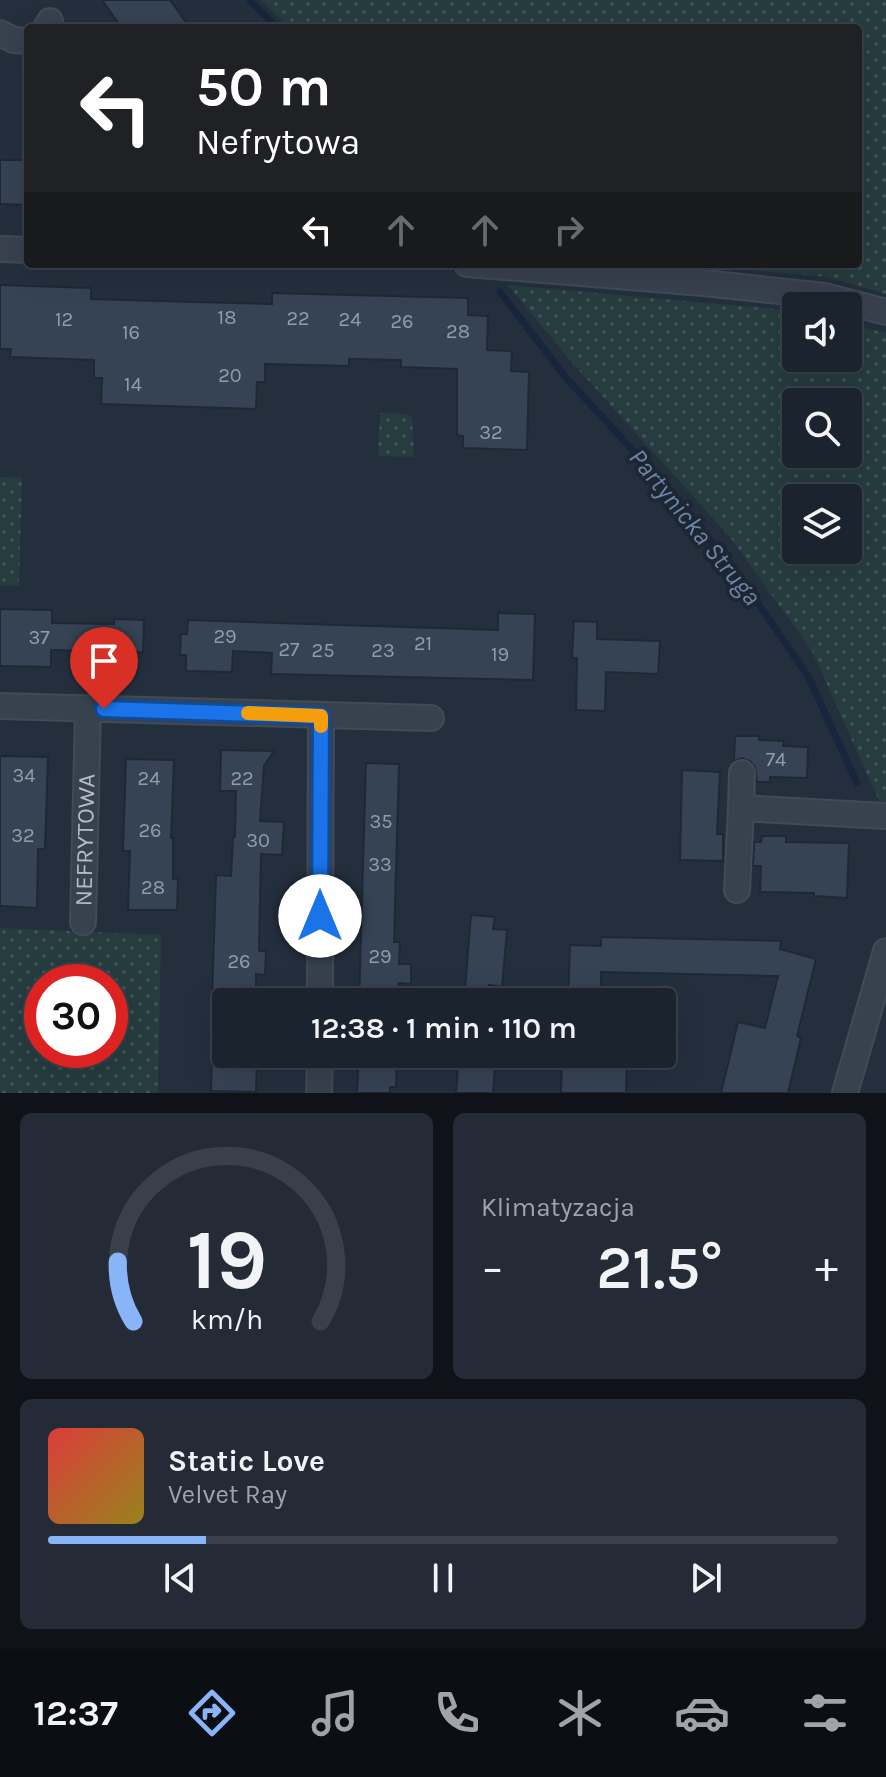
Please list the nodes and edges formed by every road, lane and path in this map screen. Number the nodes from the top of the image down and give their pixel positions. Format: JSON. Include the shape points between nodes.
{"nodes":[{"id":1,"x":0,"y":33,"type":"edge"},
{"id":2,"x":24,"y":41,"type":"edge"},
{"id":3,"x":0,"y":249,"type":"edge"},
{"id":4,"x":24,"y":250,"type":"edge"},
{"id":5,"x":517,"y":268,"type":"edge"},
{"id":6,"x":886,"y":312,"type":"edge"},
{"id":7,"x":0,"y":706,"type":"edge"},
{"id":8,"x":88,"y":709,"type":"junction"},
{"id":9,"x":321,"y":716,"type":"junction"},
{"id":10,"x":431,"y":718,"type":"dead end"},
{"id":11,"x":742,"y":773,"type":"dead end"},
{"id":12,"x":741,"y":808,"type":"junction"},
{"id":13,"x":886,"y":816,"type":"edge"},
{"id":14,"x":737,"y":890,"type":"dead end"},
{"id":15,"x":83,"y":922,"type":"dead end"},
{"id":16,"x":886,"y":951,"type":"edge"},
{"id":17,"x":320,"y":988,"type":"edge"},
{"id":18,"x":320,"y":1068,"type":"edge"},
{"id":19,"x":319,"y":1093,"type":"edge"},
{"id":20,"x":845,"y":1093,"type":"edge"}],
"edges":[{"from":1,"to":2,"type":"street"},
{"from":3,"to":4,"type":"street"},
{"from":5,"to":6,"type":"street","via":[[825,296]]},
{"from":7,"to":8,"type":"street"},
{"from":8,"to":9,"type":"street"},
{"from":8,"to":15,"type":"street","name":"NEFRYTOWA"},
{"from":9,"to":10,"type":"street"},
{"from":9,"to":17,"type":"street"},
{"from":11,"to":12,"type":"street"},
{"from":12,"to":13,"type":"street"},
{"from":12,"to":14,"type":"street"},
{"from":16,"to":20,"type":"street"},
{"from":18,"to":19,"type":"street"}]}
